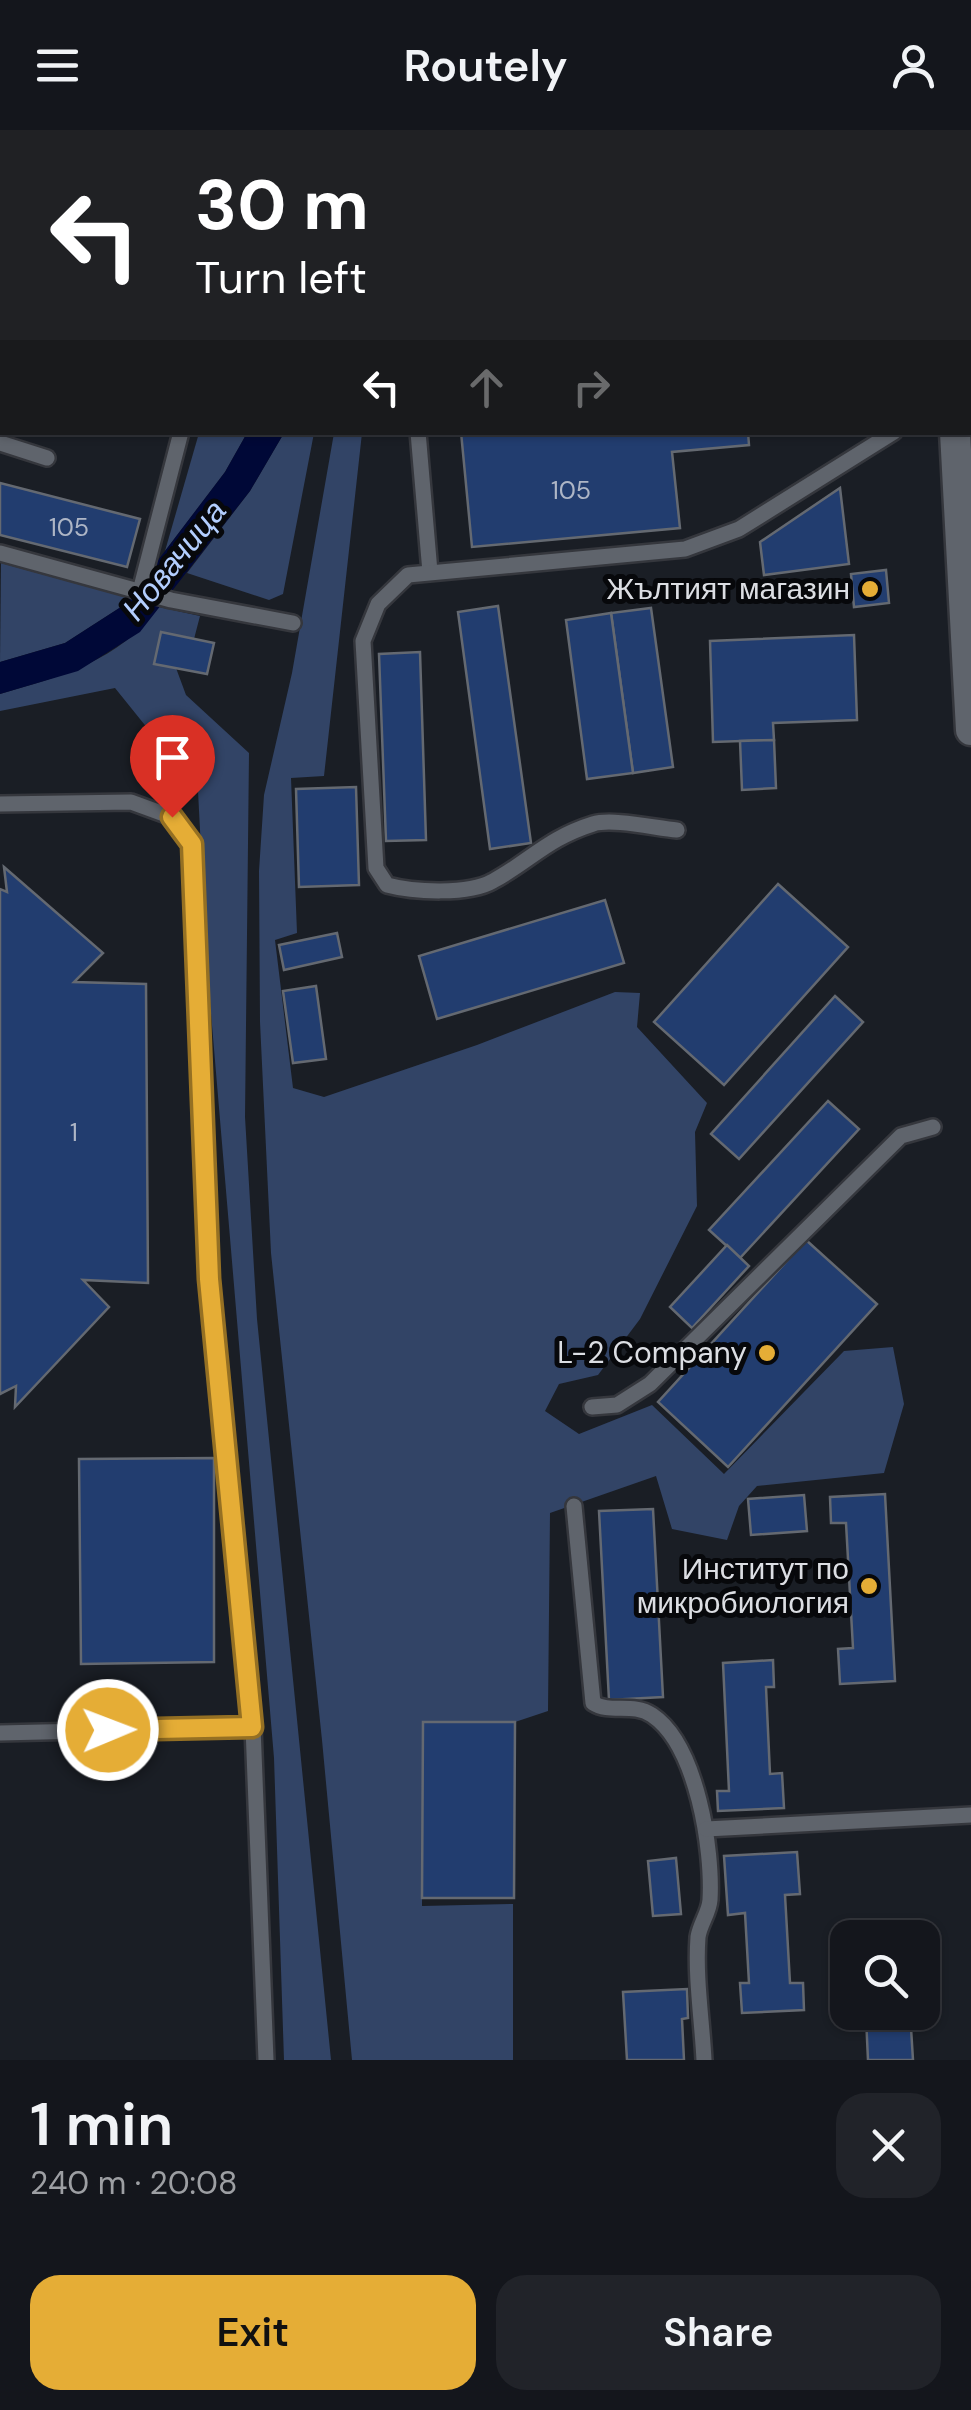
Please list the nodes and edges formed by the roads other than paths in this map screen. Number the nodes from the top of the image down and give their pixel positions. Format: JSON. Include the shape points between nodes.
{"nodes":[{"id":1,"x":180,"y":435,"type":"edge"},
{"id":2,"x":418,"y":435,"type":"edge"},
{"id":3,"x":889,"y":435,"type":"edge"},
{"id":4,"x":954,"y":435,"type":"edge"},
{"id":5,"x":0,"y":443,"type":"edge"},
{"id":6,"x":47,"y":458,"type":"dead end"},
{"id":7,"x":0,"y":553,"type":"edge"},
{"id":8,"x":430,"y":572,"type":"junction"},
{"id":9,"x":142,"y":592,"type":"junction"},
{"id":10,"x":294,"y":623,"type":"dead end"},
{"id":11,"x":971,"y":730,"type":"edge"},
{"id":12,"x":0,"y":804,"type":"edge"},
{"id":13,"x":677,"y":830,"type":"dead end"},
{"id":14,"x":933,"y":1127,"type":"dead end"},
{"id":15,"x":592,"y":1408,"type":"dead end"},
{"id":16,"x":574,"y":1506,"type":"dead end"},
{"id":17,"x":252,"y":1727,"type":"junction"},
{"id":18,"x":0,"y":1733,"type":"edge"},
{"id":19,"x":971,"y":1815,"type":"edge"},
{"id":20,"x":706,"y":1829,"type":"junction"},
{"id":21,"x":266,"y":2060,"type":"edge"},
{"id":22,"x":704,"y":2060,"type":"edge"}],
"edges":[{"from":1,"to":9,"type":"lane"},
{"from":2,"to":8,"type":"lane"},
{"from":3,"to":8,"type":"lane","via":[[739,528],[685,549]]},
{"from":4,"to":11,"type":"street"},
{"from":5,"to":6,"type":"lane"},
{"from":7,"to":9,"type":"lane"},
{"from":8,"to":13,"type":"lane","via":[[408,575],[378,604],[363,641],[376,868],[387,885],[408,891],[479,887],[548,842],[597,822]]},
{"from":9,"to":10,"type":"lane"},
{"from":12,"to":17,"type":"lane","via":[[131,802],[172,817],[192,844],[209,1279]]},
{"from":14,"to":15,"type":"lane","via":[[901,1136],[650,1384],[617,1405]]},
{"from":16,"to":20,"type":"lane","via":[[593,1702],[652,1715],[672,1736],[694,1780]]},
{"from":17,"to":18,"type":"lane"},
{"from":17,"to":21,"type":"lane"},
{"from":19,"to":20,"type":"lane"},
{"from":20,"to":22,"type":"lane","via":[[710,1904],[698,1934]]}]}
